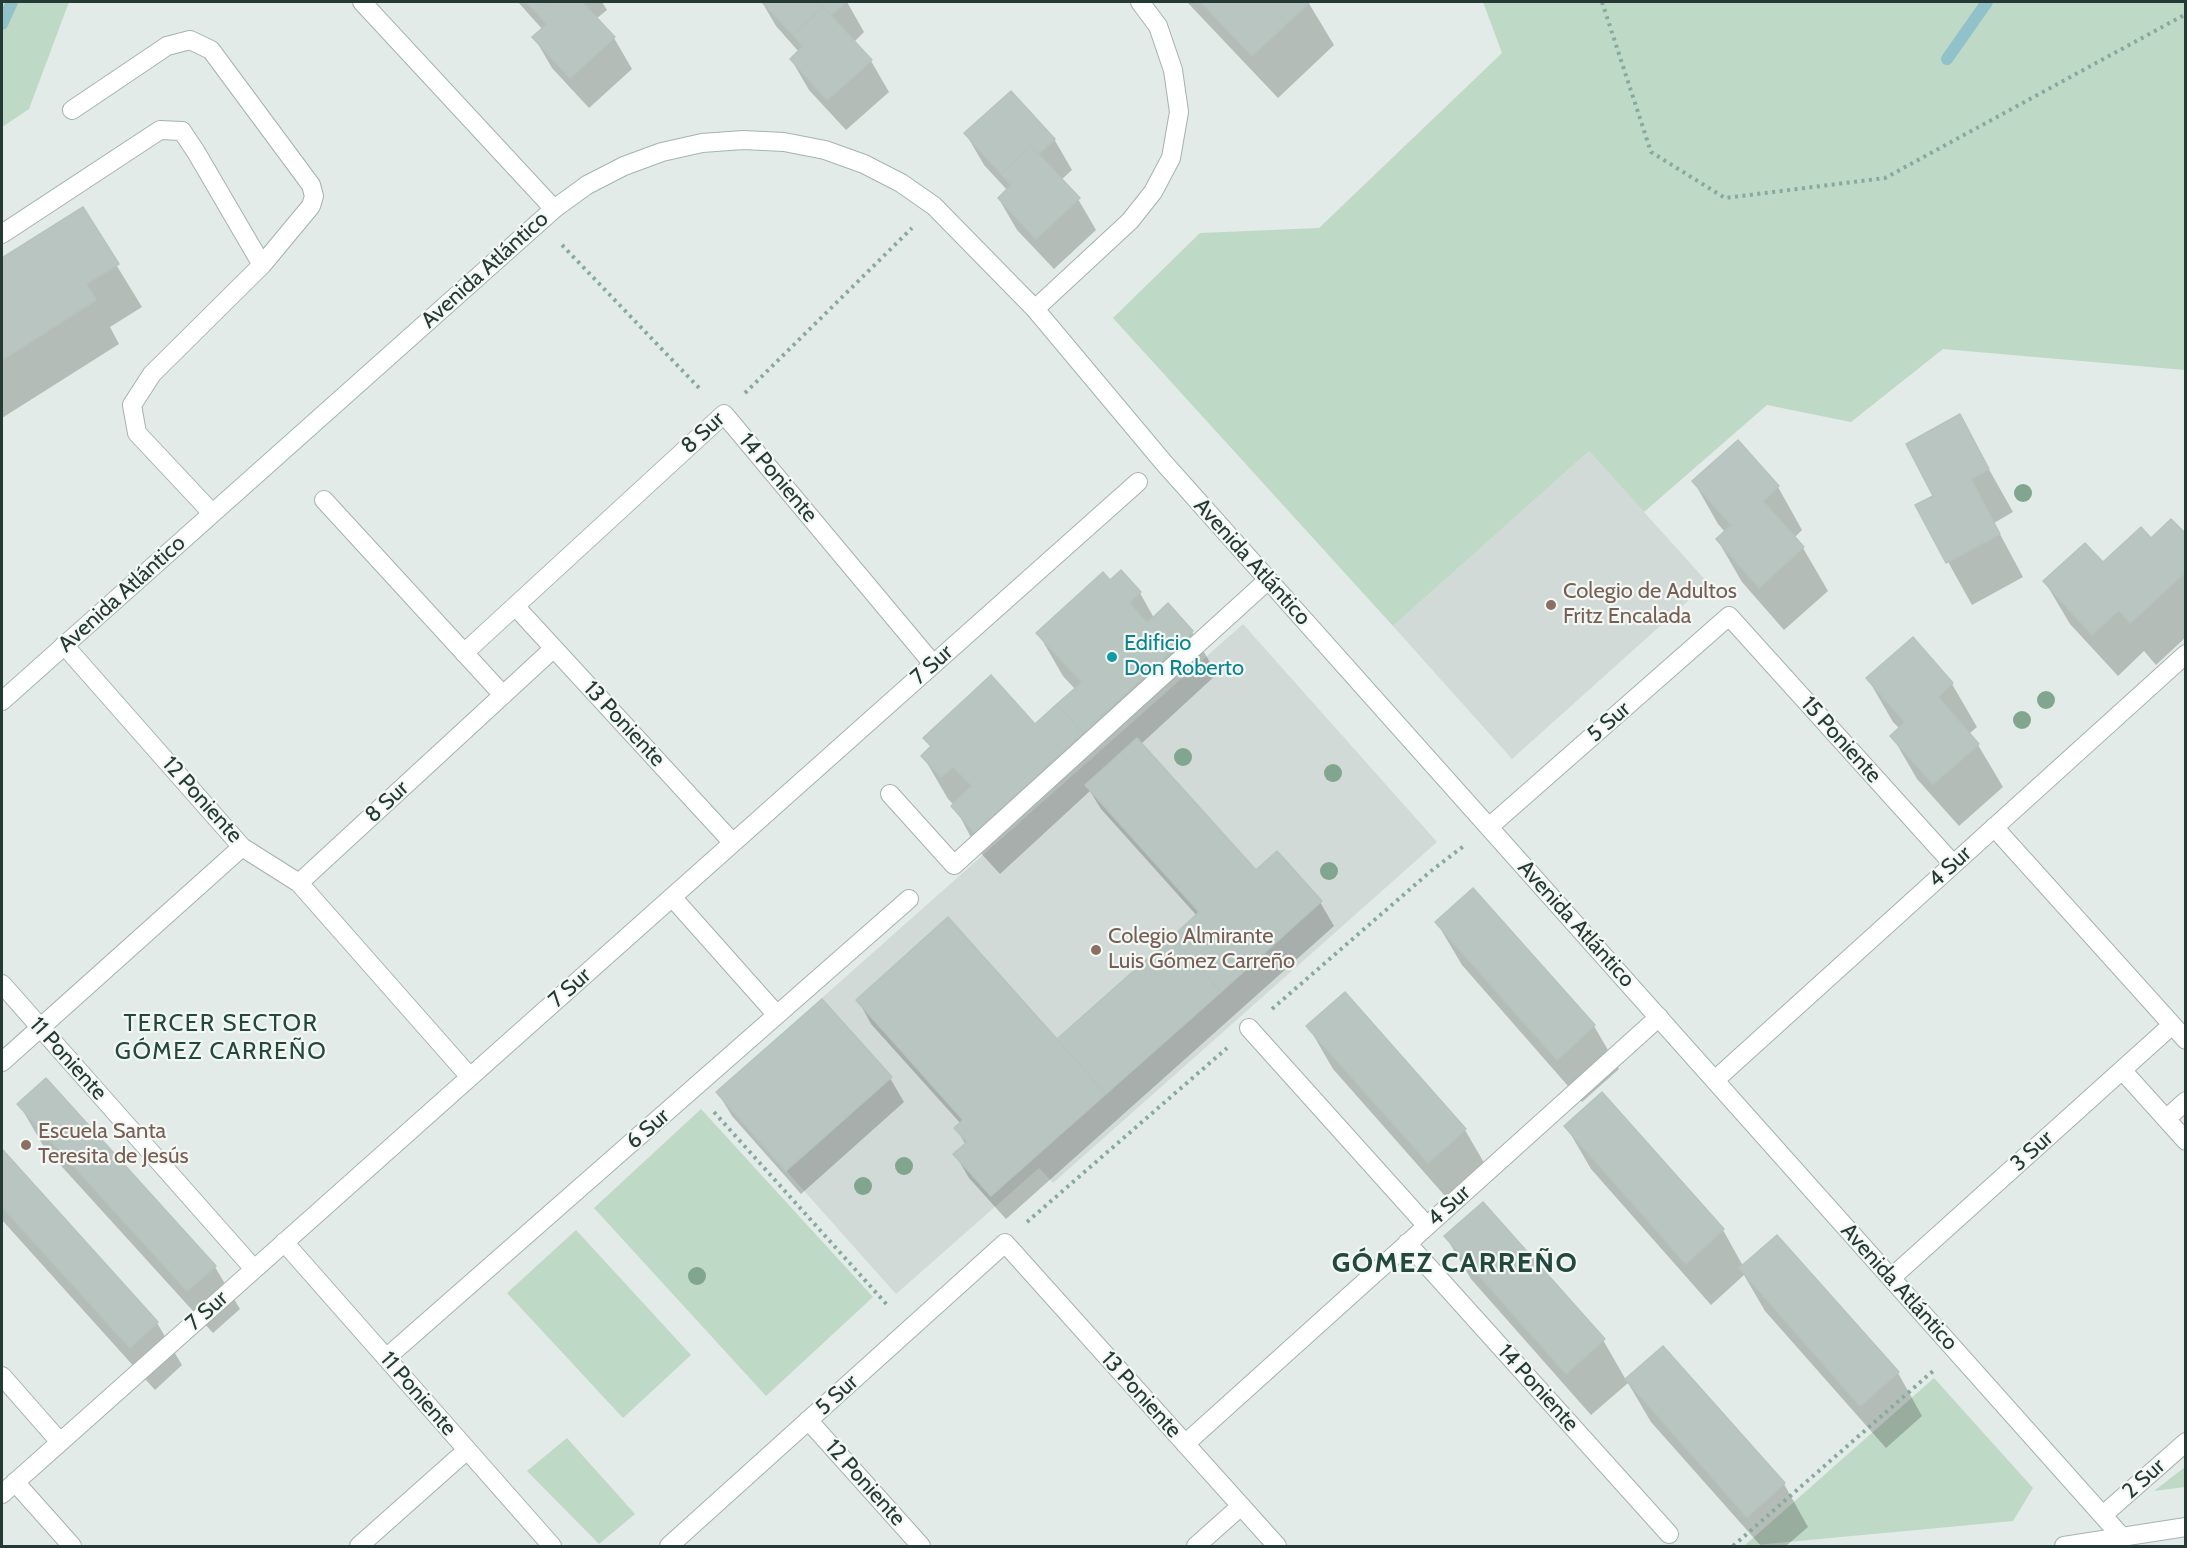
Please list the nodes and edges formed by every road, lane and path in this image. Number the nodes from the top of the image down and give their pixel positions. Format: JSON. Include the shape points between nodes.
{"nodes":[{"id":1,"x":362,"y":2,"type":"edge"},
{"id":2,"x":1140,"y":2,"type":"edge"},
{"id":3,"x":1602,"y":2,"type":"edge"},
{"id":4,"x":2186,"y":14,"type":"edge"},
{"id":5,"x":72,"y":110,"type":"dead end"},
{"id":6,"x":934,"y":206,"type":"junction"},
{"id":7,"x":554,"y":209,"type":"junction"},
{"id":8,"x":540,"y":221,"type":"junction"},
{"id":9,"x":2,"y":234,"type":"edge"},
{"id":10,"x":262,"y":265,"type":"junction"},
{"id":11,"x":1035,"y":309,"type":"junction"},
{"id":12,"x":724,"y":414,"type":"junction"},
{"id":13,"x":1138,"y":482,"type":"dead end"},
{"id":14,"x":324,"y":500,"type":"dead end"},
{"id":15,"x":212,"y":513,"type":"junction"},
{"id":16,"x":1268,"y":580,"type":"junction"},
{"id":17,"x":515,"y":606,"type":"junction"},
{"id":18,"x":1729,"y":616,"type":"joint"},
{"id":19,"x":64,"y":645,"type":"junction"},
{"id":20,"x":554,"y":648,"type":"junction"},
{"id":21,"x":464,"y":652,"type":"junction"},
{"id":22,"x":2186,"y":654,"type":"edge"},
{"id":23,"x":933,"y":664,"type":"junction"},
{"id":24,"x":503,"y":695,"type":"junction"},
{"id":25,"x":2,"y":701,"type":"edge"},
{"id":26,"x":890,"y":794,"type":"dead end"},
{"id":27,"x":1489,"y":827,"type":"junction"},
{"id":28,"x":1994,"y":827,"type":"junction"},
{"id":29,"x":733,"y":843,"type":"junction"},
{"id":30,"x":242,"y":846,"type":"junction"},
{"id":31,"x":1953,"y":864,"type":"junction"},
{"id":32,"x":300,"y":883,"type":"junction"},
{"id":33,"x":672,"y":897,"type":"junction"},
{"id":34,"x":909,"y":899,"type":"dead end"},
{"id":35,"x":2,"y":984,"type":"edge"},
{"id":36,"x":777,"y":1015,"type":"junction"},
{"id":37,"x":1659,"y":1017,"type":"junction"},
{"id":38,"x":2172,"y":1025,"type":"junction"},
{"id":39,"x":40,"y":1028,"type":"junction"},
{"id":40,"x":1250,"y":1029,"type":"dead end"},
{"id":41,"x":2186,"y":1040,"type":"edge"},
{"id":42,"x":2,"y":1062,"type":"edge"},
{"id":43,"x":2122,"y":1070,"type":"junction"},
{"id":44,"x":470,"y":1077,"type":"junction"},
{"id":45,"x":1715,"y":1080,"type":"junction"},
{"id":46,"x":693,"y":1089,"type":"junction"},
{"id":47,"x":2186,"y":1101,"type":"edge"},
{"id":48,"x":2166,"y":1119,"type":"junction"},
{"id":49,"x":2186,"y":1142,"type":"edge"},
{"id":50,"x":1427,"y":1226,"type":"junction"},
{"id":51,"x":284,"y":1242,"type":"junction"},
{"id":52,"x":1005,"y":1243,"type":"joint"},
{"id":53,"x":1407,"y":1243,"type":"junction"},
{"id":54,"x":254,"y":1269,"type":"junction"},
{"id":55,"x":1891,"y":1278,"type":"junction"},
{"id":56,"x":909,"y":1330,"type":"junction"},
{"id":57,"x":1956,"y":1350,"type":"junction"},
{"id":58,"x":386,"y":1358,"type":"junction"},
{"id":59,"x":2,"y":1376,"type":"edge"},
{"id":60,"x":808,"y":1420,"type":"junction"},
{"id":61,"x":60,"y":1442,"type":"junction"},
{"id":62,"x":2186,"y":1442,"type":"edge"},
{"id":63,"x":1185,"y":1444,"type":"junction"},
{"id":64,"x":467,"y":1450,"type":"junction"},
{"id":65,"x":8,"y":1488,"type":"edge"},
{"id":66,"x":1241,"y":1506,"type":"junction"},
{"id":67,"x":2103,"y":1515,"type":"junction"},
{"id":68,"x":2186,"y":1527,"type":"edge"},
{"id":69,"x":1669,"y":1534,"type":"dead end"},
{"id":70,"x":2121,"y":1536,"type":"junction"},
{"id":71,"x":72,"y":1546,"type":"edge"},
{"id":72,"x":359,"y":1546,"type":"edge"},
{"id":73,"x":552,"y":1546,"type":"edge"},
{"id":74,"x":669,"y":1546,"type":"edge"},
{"id":75,"x":921,"y":1546,"type":"edge"},
{"id":76,"x":1196,"y":1546,"type":"edge"},
{"id":77,"x":1276,"y":1546,"type":"edge"},
{"id":78,"x":1733,"y":1546,"type":"edge"},
{"id":79,"x":2064,"y":1546,"type":"edge"}],
"edges":[{"from":1,"to":7,"type":"street"},
{"from":2,"to":11,"type":"street","via":[[1158,26],[1173,70],[1179,112],[1171,158],[1153,192],[1130,221]]},
{"from":3,"to":4,"type":"path","via":[[1651,152],[1725,198],[1884,178]]},
{"from":5,"to":10,"type":"street","via":[[167,46],[190,40],[212,50],[311,185],[314,195],[311,206]]},
{"from":6,"to":7,"type":"street","name":"Avenida Atlántico","via":[[901,183],[825,150],[743,140],[702,143],[652,155],[587,184]]},
{"from":6,"to":11,"type":"street","name":"Avenida Atlántico"},
{"from":6,"to":12,"type":"path","name":"8 Sur"},
{"from":7,"to":8,"type":"street","name":"Avenida Atlántico"},
{"from":8,"to":12,"type":"path","name":"14 Poniente"},
{"from":8,"to":15,"type":"street","name":"Avenida Atlántico"},
{"from":9,"to":10,"type":"street","via":[[160,130],[182,131]]},
{"from":10,"to":15,"type":"street","via":[[152,374],[132,405],[137,433]]},
{"from":11,"to":16,"type":"street","name":"Avenida Atlántico"},
{"from":12,"to":17,"type":"street","name":"8 Sur"},
{"from":12,"to":23,"type":"street","name":"14 Poniente"},
{"from":13,"to":23,"type":"street","name":"7 Sur"},
{"from":14,"to":21,"type":"street"},
{"from":15,"to":19,"type":"street","name":"Avenida Atlántico"},
{"from":16,"to":26,"type":"street","via":[[954,865]]},
{"from":16,"to":27,"type":"street","name":"Avenida Atlántico"},
{"from":17,"to":20,"type":"street","name":"13 Poniente"},
{"from":17,"to":21,"type":"street","name":"8 Sur"},
{"from":18,"to":27,"type":"street","name":"5 Sur"},
{"from":18,"to":31,"type":"street","name":"15 Poniente"},
{"from":19,"to":25,"type":"street","name":"Avenida Atlántico"},
{"from":19,"to":30,"type":"street","name":"12 Poniente"},
{"from":20,"to":24,"type":"street","name":"8 Sur"},
{"from":20,"to":29,"type":"street","name":"13 Poniente"},
{"from":21,"to":24,"type":"street"},
{"from":22,"to":28,"type":"street","name":"4 Sur"},
{"from":23,"to":29,"type":"street","name":"7 Sur"},
{"from":24,"to":32,"type":"street","name":"8 Sur"},
{"from":27,"to":37,"type":"street","name":"Avenida Atlántico"},
{"from":28,"to":31,"type":"street","name":"4 Sur"},
{"from":28,"to":38,"type":"street"},
{"from":29,"to":33,"type":"street","name":"7 Sur"},
{"from":30,"to":32,"type":"street","name":"12 Poniente"},
{"from":30,"to":39,"type":"street"},
{"from":31,"to":45,"type":"street","name":"4 Sur"},
{"from":32,"to":44,"type":"street","name":"12 Poniente"},
{"from":33,"to":36,"type":"street"},
{"from":33,"to":44,"type":"street","name":"7 Sur"},
{"from":34,"to":36,"type":"street","name":"6 Sur"},
{"from":35,"to":39,"type":"street","name":"11 Poniente"},
{"from":36,"to":46,"type":"street","name":"6 Sur"},
{"from":37,"to":45,"type":"street","name":"Avenida Atlántico"},
{"from":37,"to":50,"type":"street","name":"4 Sur"},
{"from":38,"to":41,"type":"street"},
{"from":38,"to":43,"type":"street","name":"3 Sur"},
{"from":39,"to":42,"type":"street"},
{"from":39,"to":54,"type":"street","name":"11 Poniente"},
{"from":40,"to":50,"type":"street"},
{"from":43,"to":48,"type":"street"},
{"from":43,"to":55,"type":"street","name":"3 Sur"},
{"from":44,"to":51,"type":"street","name":"7 Sur"},
{"from":45,"to":55,"type":"street","name":"Avenida Atlántico"},
{"from":46,"to":56,"type":"path"},
{"from":46,"to":58,"type":"street","name":"6 Sur"},
{"from":47,"to":48,"type":"street"},
{"from":48,"to":49,"type":"street"},
{"from":50,"to":53,"type":"street","name":"4 Sur"},
{"from":51,"to":54,"type":"street","name":"7 Sur"},
{"from":51,"to":58,"type":"street","name":"11 Poniente"},
{"from":52,"to":56,"type":"street","name":"5 Sur"},
{"from":52,"to":63,"type":"street","name":"13 Poniente"},
{"from":53,"to":63,"type":"street","name":"4 Sur"},
{"from":53,"to":69,"type":"street","name":"14 Poniente"},
{"from":54,"to":61,"type":"street","name":"7 Sur"},
{"from":55,"to":57,"type":"street","name":"Avenida Atlántico"},
{"from":56,"to":60,"type":"street","name":"5 Sur"},
{"from":57,"to":67,"type":"street","name":"Avenida Atlántico"},
{"from":57,"to":78,"type":"path"},
{"from":58,"to":64,"type":"street","name":"11 Poniente"},
{"from":59,"to":61,"type":"street"},
{"from":60,"to":74,"type":"street","name":"5 Sur"},
{"from":60,"to":75,"type":"street","name":"12 Poniente"},
{"from":61,"to":65,"type":"street","name":"7 Sur"},
{"from":62,"to":67,"type":"street","name":"2 Sur"},
{"from":63,"to":66,"type":"street","name":"13 Poniente"},
{"from":64,"to":72,"type":"street"},
{"from":64,"to":73,"type":"street","name":"11 Poniente"},
{"from":65,"to":71,"type":"street"},
{"from":66,"to":76,"type":"street"},
{"from":66,"to":77,"type":"street","name":"13 Poniente"},
{"from":67,"to":70,"type":"street","name":"Avenida Atlántico"},
{"from":68,"to":70,"type":"street"},
{"from":70,"to":79,"type":"street"}]}
